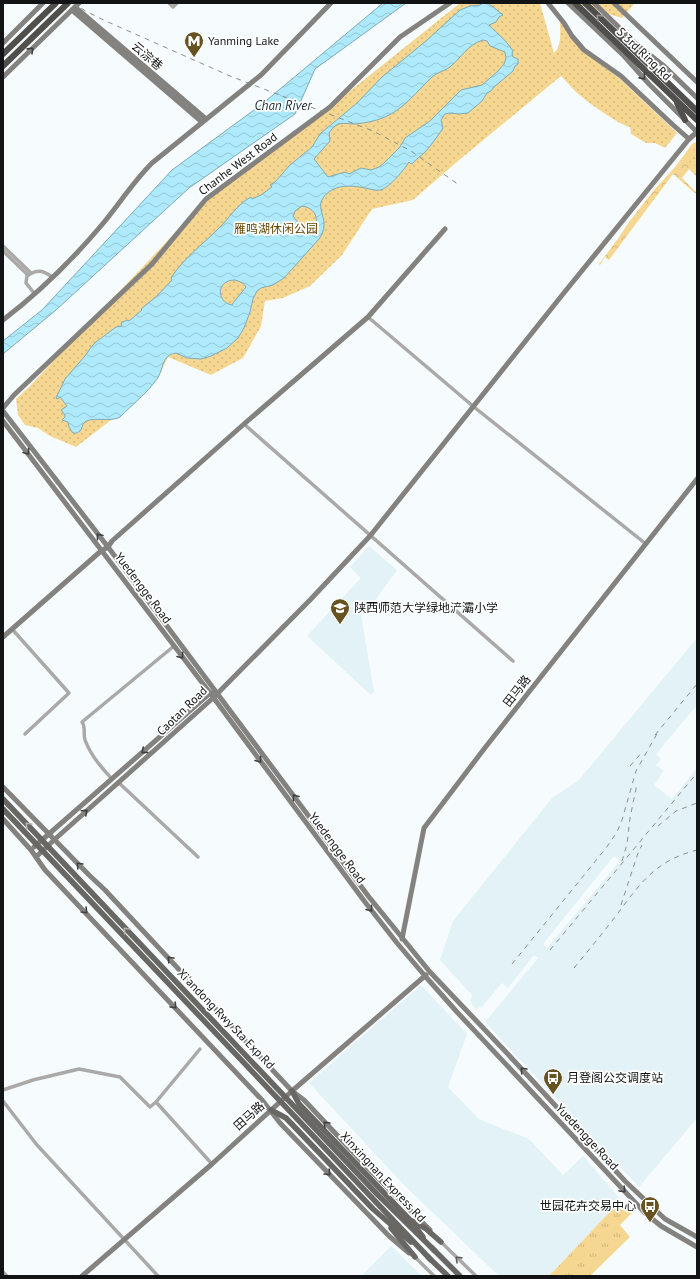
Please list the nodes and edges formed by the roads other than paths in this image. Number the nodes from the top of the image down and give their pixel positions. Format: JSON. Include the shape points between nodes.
{"nodes":[{"id":1,"x":43,"y":3,"type":"edge"},
{"id":2,"x":56,"y":3,"type":"edge"},
{"id":3,"x":68,"y":3,"type":"edge"},
{"id":4,"x":80,"y":3,"type":"edge"},
{"id":5,"x":169,"y":3,"type":"edge"},
{"id":6,"x":177,"y":3,"type":"edge"},
{"id":7,"x":331,"y":3,"type":"edge"},
{"id":8,"x":450,"y":3,"type":"edge"},
{"id":9,"x":548,"y":3,"type":"edge"},
{"id":10,"x":568,"y":3,"type":"edge"},
{"id":11,"x":575,"y":3,"type":"edge"},
{"id":12,"x":585,"y":3,"type":"edge"},
{"id":13,"x":594,"y":3,"type":"edge"},
{"id":14,"x":614,"y":3,"type":"edge"},
{"id":15,"x":73,"y":9,"type":"junction"},
{"id":16,"x":612,"y":33,"type":"junction"},
{"id":17,"x":3,"y":43,"type":"edge"},
{"id":18,"x":3,"y":54,"type":"edge"},
{"id":19,"x":3,"y":66,"type":"edge"},
{"id":20,"x":3,"y":77,"type":"edge"},
{"id":21,"x":697,"y":82,"type":"edge"},
{"id":22,"x":697,"y":98,"type":"edge"},
{"id":23,"x":676,"y":100,"type":"junction"},
{"id":24,"x":697,"y":111,"type":"edge"},
{"id":25,"x":685,"y":120,"type":"junction"},
{"id":26,"x":697,"y":120,"type":"edge"},
{"id":27,"x":204,"y":121,"type":"junction"},
{"id":28,"x":697,"y":132,"type":"edge"},
{"id":29,"x":689,"y":139,"type":"junction"},
{"id":30,"x":445,"y":229,"type":"dead end"},
{"id":31,"x":3,"y":246,"type":"edge"},
{"id":32,"x":3,"y":251,"type":"edge"},
{"id":33,"x":29,"y":274,"type":"junction"},
{"id":34,"x":52,"y":277,"type":"junction"},
{"id":35,"x":34,"y":293,"type":"junction"},
{"id":36,"x":368,"y":317,"type":"junction"},
{"id":37,"x":3,"y":320,"type":"edge"},
{"id":38,"x":474,"y":407,"type":"junction"},
{"id":39,"x":3,"y":408,"type":"edge"},
{"id":40,"x":3,"y":411,"type":"edge"},
{"id":41,"x":3,"y":421,"type":"edge"},
{"id":42,"x":244,"y":424,"type":"junction"},
{"id":43,"x":697,"y":479,"type":"edge"},
{"id":44,"x":370,"y":536,"type":"junction"},
{"id":45,"x":646,"y":544,"type":"junction"},
{"id":46,"x":108,"y":547,"type":"junction"},
{"id":47,"x":101,"y":551,"type":"junction"},
{"id":48,"x":12,"y":629,"type":"junction"},
{"id":49,"x":3,"y":637,"type":"edge"},
{"id":50,"x":174,"y":646,"type":"junction"},
{"id":51,"x":513,"y":661,"type":"dead end"},
{"id":52,"x":217,"y":693,"type":"junction"},
{"id":53,"x":212,"y":696,"type":"junction"},
{"id":54,"x":25,"y":734,"type":"dead end"},
{"id":55,"x":112,"y":780,"type":"junction"},
{"id":56,"x":118,"y":782,"type":"junction"},
{"id":57,"x":3,"y":787,"type":"edge"},
{"id":58,"x":3,"y":799,"type":"edge"},
{"id":59,"x":3,"y":809,"type":"edge"},
{"id":60,"x":3,"y":819,"type":"edge"},
{"id":61,"x":50,"y":835,"type":"junction"},
{"id":62,"x":54,"y":840,"type":"junction"},
{"id":63,"x":31,"y":850,"type":"junction"},
{"id":64,"x":36,"y":857,"type":"junction"},
{"id":65,"x":198,"y":857,"type":"dead end"},
{"id":66,"x":402,"y":939,"type":"junction"},
{"id":67,"x":430,"y":972,"type":"junction"},
{"id":68,"x":425,"y":976,"type":"junction"},
{"id":69,"x":200,"y":1049,"type":"dead end"},
{"id":70,"x":3,"y":1090,"type":"edge"},
{"id":71,"x":292,"y":1091,"type":"junction"},
{"id":72,"x":3,"y":1101,"type":"edge"},
{"id":73,"x":156,"y":1102,"type":"junction"},
{"id":74,"x":271,"y":1110,"type":"junction"},
{"id":75,"x":212,"y":1164,"type":"junction"},
{"id":76,"x":373,"y":1209,"type":"junction"},
{"id":77,"x":410,"y":1220,"type":"junction"},
{"id":78,"x":697,"y":1237,"type":"edge"},
{"id":79,"x":125,"y":1239,"type":"junction"},
{"id":80,"x":441,"y":1242,"type":"junction"},
{"id":81,"x":697,"y":1247,"type":"edge"},
{"id":82,"x":435,"y":1251,"type":"junction"},
{"id":83,"x":415,"y":1257,"type":"junction"},
{"id":84,"x":431,"y":1260,"type":"junction"},
{"id":85,"x":3,"y":1272,"type":"edge"},
{"id":86,"x":7,"y":1276,"type":"edge"},
{"id":87,"x":82,"y":1276,"type":"edge"},
{"id":88,"x":158,"y":1276,"type":"edge"},
{"id":89,"x":434,"y":1276,"type":"edge"},
{"id":90,"x":448,"y":1276,"type":"edge"},
{"id":91,"x":460,"y":1276,"type":"edge"},
{"id":92,"x":476,"y":1276,"type":"edge"}],
"edges":[{"from":1,"to":17,"type":"main road"},
{"from":2,"to":18,"type":"highway"},
{"from":3,"to":19,"type":"highway"},
{"from":4,"to":15,"type":"main road"},
{"from":5,"to":6,"type":"street","via":[[173,7]]},
{"from":7,"to":27,"type":"main road","via":[[261,75]]},
{"from":8,"to":39,"type":"main road","name":"Chanhe West Road","via":[[400,37],[330,107],[206,199],[152,264]]},
{"from":9,"to":29,"type":"main road","via":[[584,50],[621,76]]},
{"from":10,"to":16,"type":"main road"},
{"from":11,"to":16,"type":"highway","name":"S 3rd Ring Rd"},
{"from":16,"to":12,"type":"highway","name":"S 3rd Ring Rd","one_way":true},
{"from":13,"to":16,"type":"main road"},
{"from":14,"to":21,"type":"main road"},
{"from":20,"to":15,"type":"main road","one_way":true},
{"from":15,"to":27,"type":"main road","name":"云淙巷"},
{"from":16,"to":22,"type":"main road","via":[[636,44],[664,66]]},
{"from":16,"to":23,"type":"highway","name":"S 3rd Ring Rd"},
{"from":16,"to":24,"type":"highway","name":"S 3rd Ring Rd"},
{"from":16,"to":25,"type":"main road","one_way":true,"via":[[624,56]]},
{"from":23,"to":25,"type":"highway"},
{"from":23,"to":26,"type":"highway","name":"S 3rd Ring Rd"},
{"from":25,"to":28,"type":"main road"},
{"from":27,"to":34,"type":"main road","via":[[139,176],[100,228]]},
{"from":28,"to":29,"type":"main road"},
{"from":29,"to":38,"type":"main road"},
{"from":30,"to":36,"type":"main road"},
{"from":31,"to":33,"type":"street"},
{"from":32,"to":33,"type":"street"},
{"from":33,"to":34,"type":"street","via":[[44,271]]},
{"from":33,"to":35,"type":"street","via":[[26,283]]},
{"from":34,"to":35,"type":"main road"},
{"from":35,"to":37,"type":"main road"},
{"from":36,"to":38,"type":"street"},
{"from":36,"to":42,"type":"main road"},
{"from":38,"to":44,"type":"main road"},
{"from":38,"to":45,"type":"street"},
{"from":46,"to":40,"type":"main road","name":"Yuedengge Road","one_way":true},
{"from":41,"to":47,"type":"main road","name":"Yuedengge Road","one_way":true},
{"from":42,"to":44,"type":"street"},
{"from":42,"to":46,"type":"main road"},
{"from":43,"to":45,"type":"main road","name":"田马路"},
{"from":44,"to":51,"type":"street"},
{"from":44,"to":52,"type":"main road"},
{"from":45,"to":66,"type":"main road","name":"田马路","via":[[424,828]]},
{"from":46,"to":47,"type":"main road"},
{"from":46,"to":52,"type":"main road","name":"Yuedengge Road"},
{"from":47,"to":48,"type":"main road"},
{"from":47,"to":50,"type":"main road","name":"Yuedengge Road"},
{"from":48,"to":49,"type":"main road"},
{"from":48,"to":54,"type":"street","via":[[69,694]]},
{"from":50,"to":53,"type":"main road","name":"Yuedengge Road","one_way":true},
{"from":50,"to":55,"type":"street","via":[[82,722],[85,739],[96,762]]},
{"from":52,"to":53,"type":"main road","name":"Caotan Road"},
{"from":66,"to":52,"type":"main road","name":"Yuedengge Road","one_way":true},
{"from":53,"to":55,"type":"main road","name":"Caotan Road","one_way":true},
{"from":53,"to":56,"type":"main road","name":"Caotan Road"},
{"from":53,"to":68,"type":"main road","name":"Yuedengge Road","one_way":true,"via":[[364,902]]},
{"from":55,"to":61,"type":"main road","name":"Caotan Road"},
{"from":62,"to":56,"type":"main road","name":"Caotan Road","one_way":true},
{"from":56,"to":65,"type":"street"},
{"from":57,"to":61,"type":"main road"},
{"from":82,"to":58,"type":"main road","name":"Xi'andong Rwy Sta Exp Rd","one_way":true,"bridge":true,"via":[[377,1194]]},
{"from":59,"to":84,"type":"main road","name":"Xi'andong Rwy Sta Exp Rd","bridge":true},
{"from":60,"to":63,"type":"main road"},
{"from":61,"to":62,"type":"main road"},
{"from":61,"to":63,"type":"main road","name":"Caotan Road"},
{"from":62,"to":64,"type":"main road","name":"Caotan Road"},
{"from":71,"to":62,"type":"main road","one_way":true,"via":[[105,890]]},
{"from":63,"to":64,"type":"main road"},
{"from":64,"to":74,"type":"main road","one_way":true,"via":[[45,870]]},
{"from":66,"to":67,"type":"main road","name":"Yuedengge Road"},
{"from":67,"to":68,"type":"main road","name":"田马路"},
{"from":78,"to":67,"type":"main road","name":"Yuedengge Road","one_way":true,"via":[[665,1219],[625,1181]]},
{"from":68,"to":71,"type":"main road","name":"田马路"},
{"from":68,"to":81,"type":"main road","name":"Yuedengge Road","one_way":true,"via":[[645,1213],[661,1226]]},
{"from":69,"to":73,"type":"street"},
{"from":70,"to":73,"type":"street","via":[[79,1069],[120,1077],[150,1107]]},
{"from":71,"to":74,"type":"main road","name":"田马路"},
{"from":71,"to":77,"type":"main road","name":"Xinxingnan Express Rd","via":[[299,1104]]},
{"from":80,"to":71,"type":"main road","one_way":true,"via":[[304,1100]]},
{"from":72,"to":79,"type":"street","via":[[37,1145]]},
{"from":73,"to":75,"type":"street"},
{"from":74,"to":75,"type":"main road","name":"田马路"},
{"from":74,"to":76,"type":"main road","name":"Xinxingnan Express Rd","via":[[286,1118]]},
{"from":74,"to":83,"type":"main road","one_way":true,"via":[[280,1123],[389,1236]]},
{"from":75,"to":79,"type":"main road","name":"田马路"},
{"from":76,"to":83,"type":"main road"},
{"from":76,"to":84,"type":"main road","name":"Xinxingnan Express Rd"},
{"from":77,"to":80,"type":"main road","via":[[425,1228]]},
{"from":77,"to":82,"type":"main road","name":"Xinxingnan Express Rd"},
{"from":79,"to":87,"type":"main road","name":"田马路"},
{"from":79,"to":88,"type":"street"},
{"from":92,"to":80,"type":"street","one_way":true},
{"from":82,"to":91,"type":"main road","name":"Xinxingnan Express Rd"},
{"from":83,"to":89,"type":"street"},
{"from":84,"to":90,"type":"main road","name":"Xinxingnan Express Rd"},
{"from":85,"to":86,"type":"street"}]}
